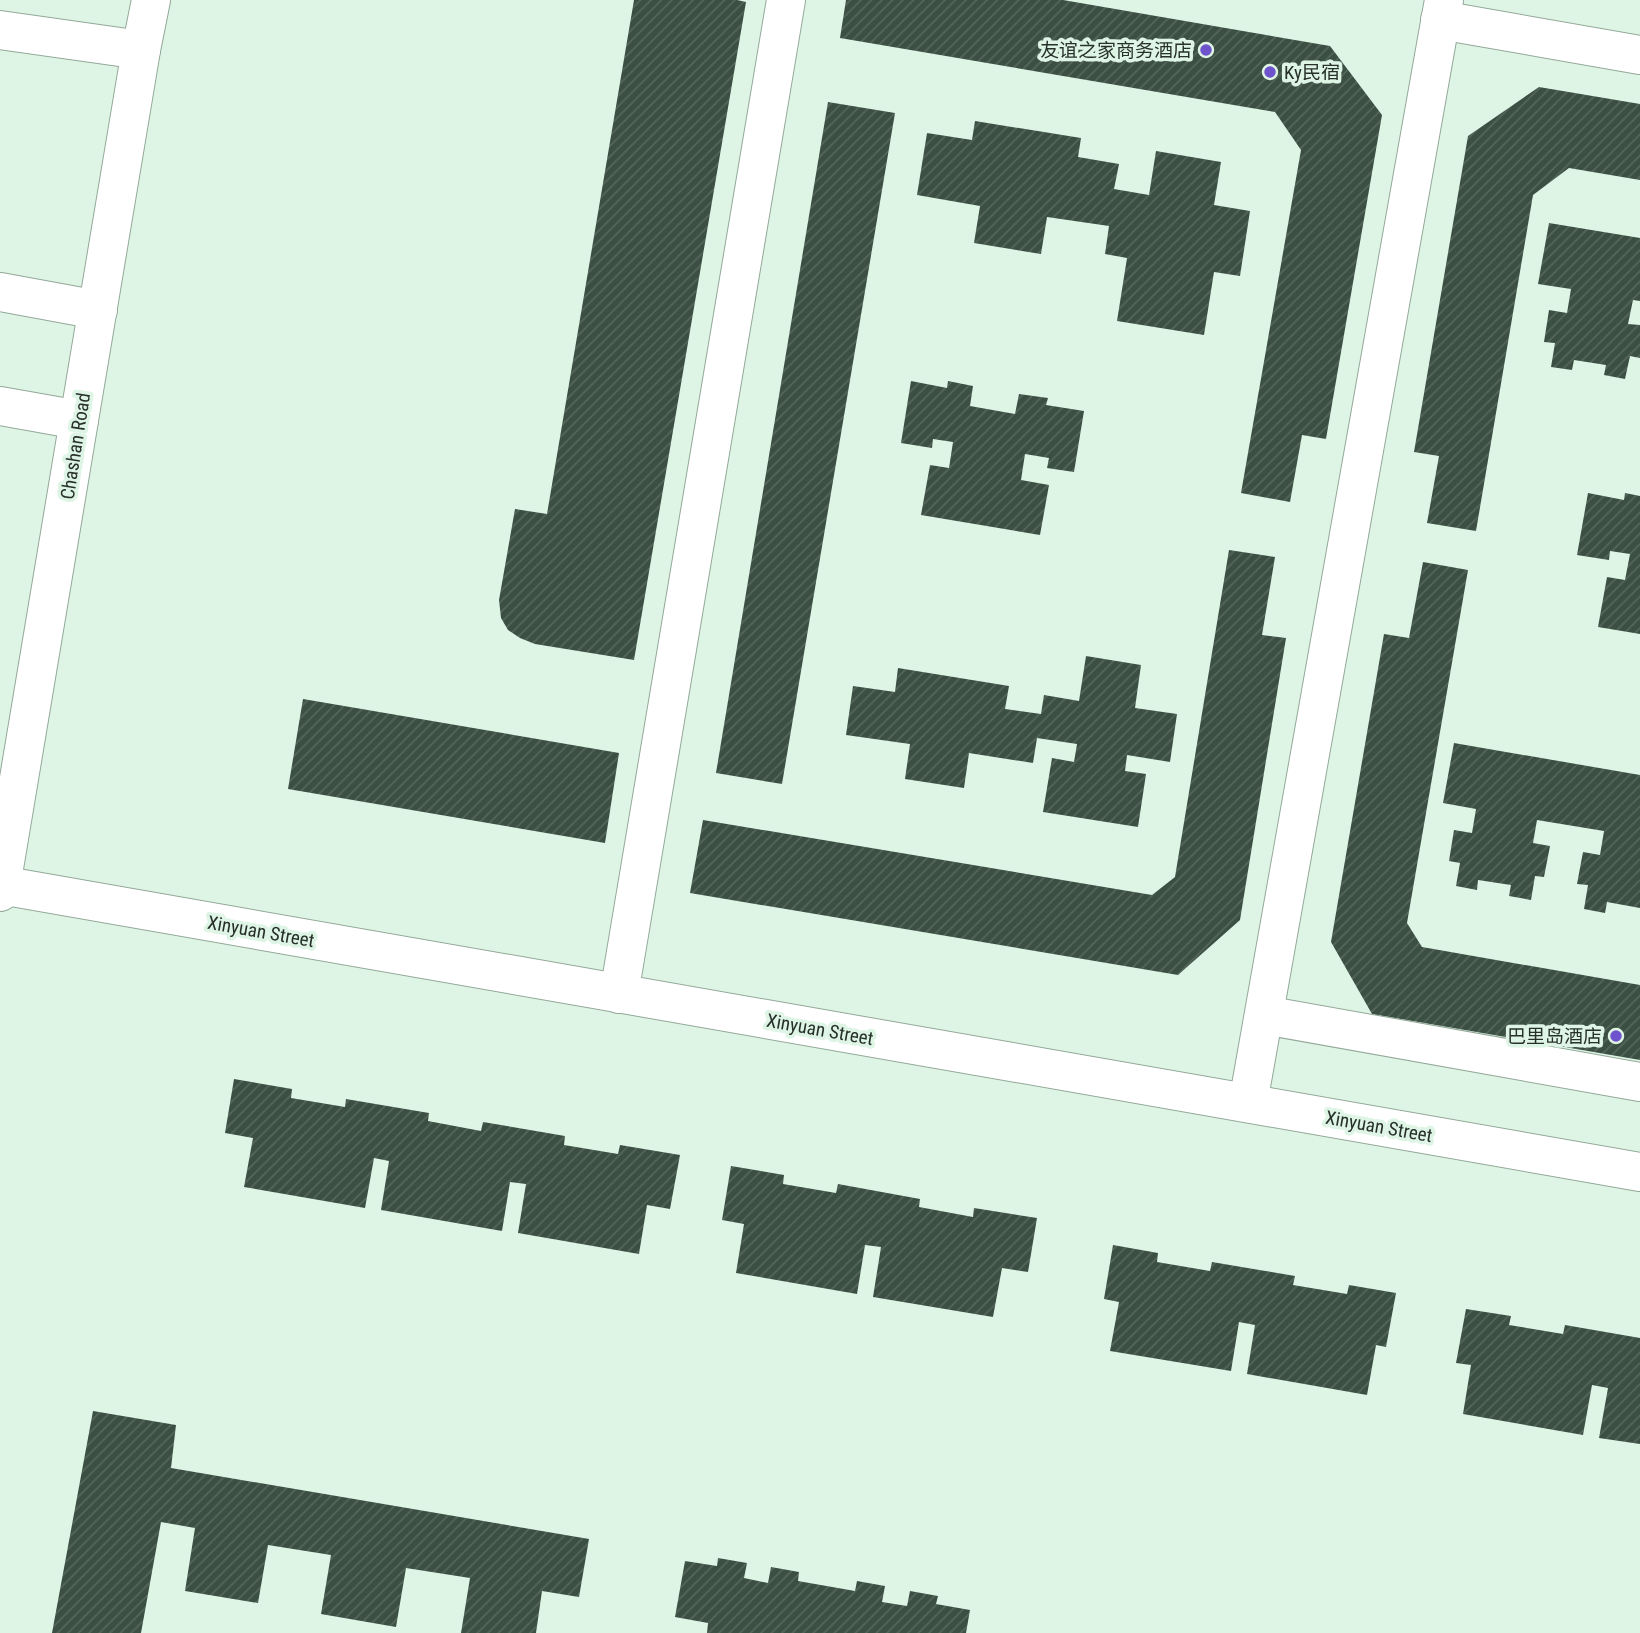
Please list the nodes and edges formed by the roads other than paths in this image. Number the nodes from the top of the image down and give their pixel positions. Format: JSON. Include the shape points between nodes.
{"nodes":[{"id":1,"x":3,"y":0,"type":"edge"},
{"id":2,"x":134,"y":0,"type":"edge"},
{"id":3,"x":151,"y":0,"type":"edge"},
{"id":4,"x":171,"y":0,"type":"edge"},
{"id":5,"x":786,"y":0,"type":"edge"},
{"id":6,"x":1442,"y":10,"type":"edge"},
{"id":7,"x":0,"y":17,"type":"edge"},
{"id":8,"x":0,"y":30,"type":"edge"},
{"id":9,"x":141,"y":50,"type":"junction"},
{"id":10,"x":1640,"y":55,"type":"edge"},
{"id":11,"x":0,"y":292,"type":"edge"},
{"id":12,"x":97,"y":310,"type":"junction"},
{"id":13,"x":0,"y":406,"type":"edge"},
{"id":14,"x":79,"y":420,"type":"junction"},
{"id":15,"x":0,"y":887,"type":"edge"},
{"id":16,"x":619,"y":994,"type":"junction"},
{"id":17,"x":1264,"y":1016,"type":"junction"},
{"id":18,"x":1640,"y":1082,"type":"edge"},
{"id":19,"x":1248,"y":1103,"type":"junction"},
{"id":20,"x":1640,"y":1172,"type":"edge"}],
"edges":[{"from":1,"to":7,"type":"street"},
{"from":2,"to":9,"type":"street"},
{"from":3,"to":9,"type":"street","name":"Chashan Road"},
{"from":4,"to":9,"type":"street"},
{"from":5,"to":16,"type":"street"},
{"from":6,"to":10,"type":"street"},
{"from":6,"to":17,"type":"street"},
{"from":8,"to":9,"type":"street"},
{"from":9,"to":12,"type":"street","name":"Chashan Road"},
{"from":11,"to":12,"type":"street"},
{"from":12,"to":14,"type":"street","name":"Chashan Road"},
{"from":13,"to":14,"type":"street"},
{"from":14,"to":15,"type":"street","name":"Chashan Road"},
{"from":15,"to":16,"type":"street","name":"Xinyuan Street"},
{"from":16,"to":19,"type":"street","name":"Xinyuan Street"},
{"from":17,"to":18,"type":"street"},
{"from":17,"to":19,"type":"street"},
{"from":19,"to":20,"type":"street","name":"Xinyuan Street"}]}
